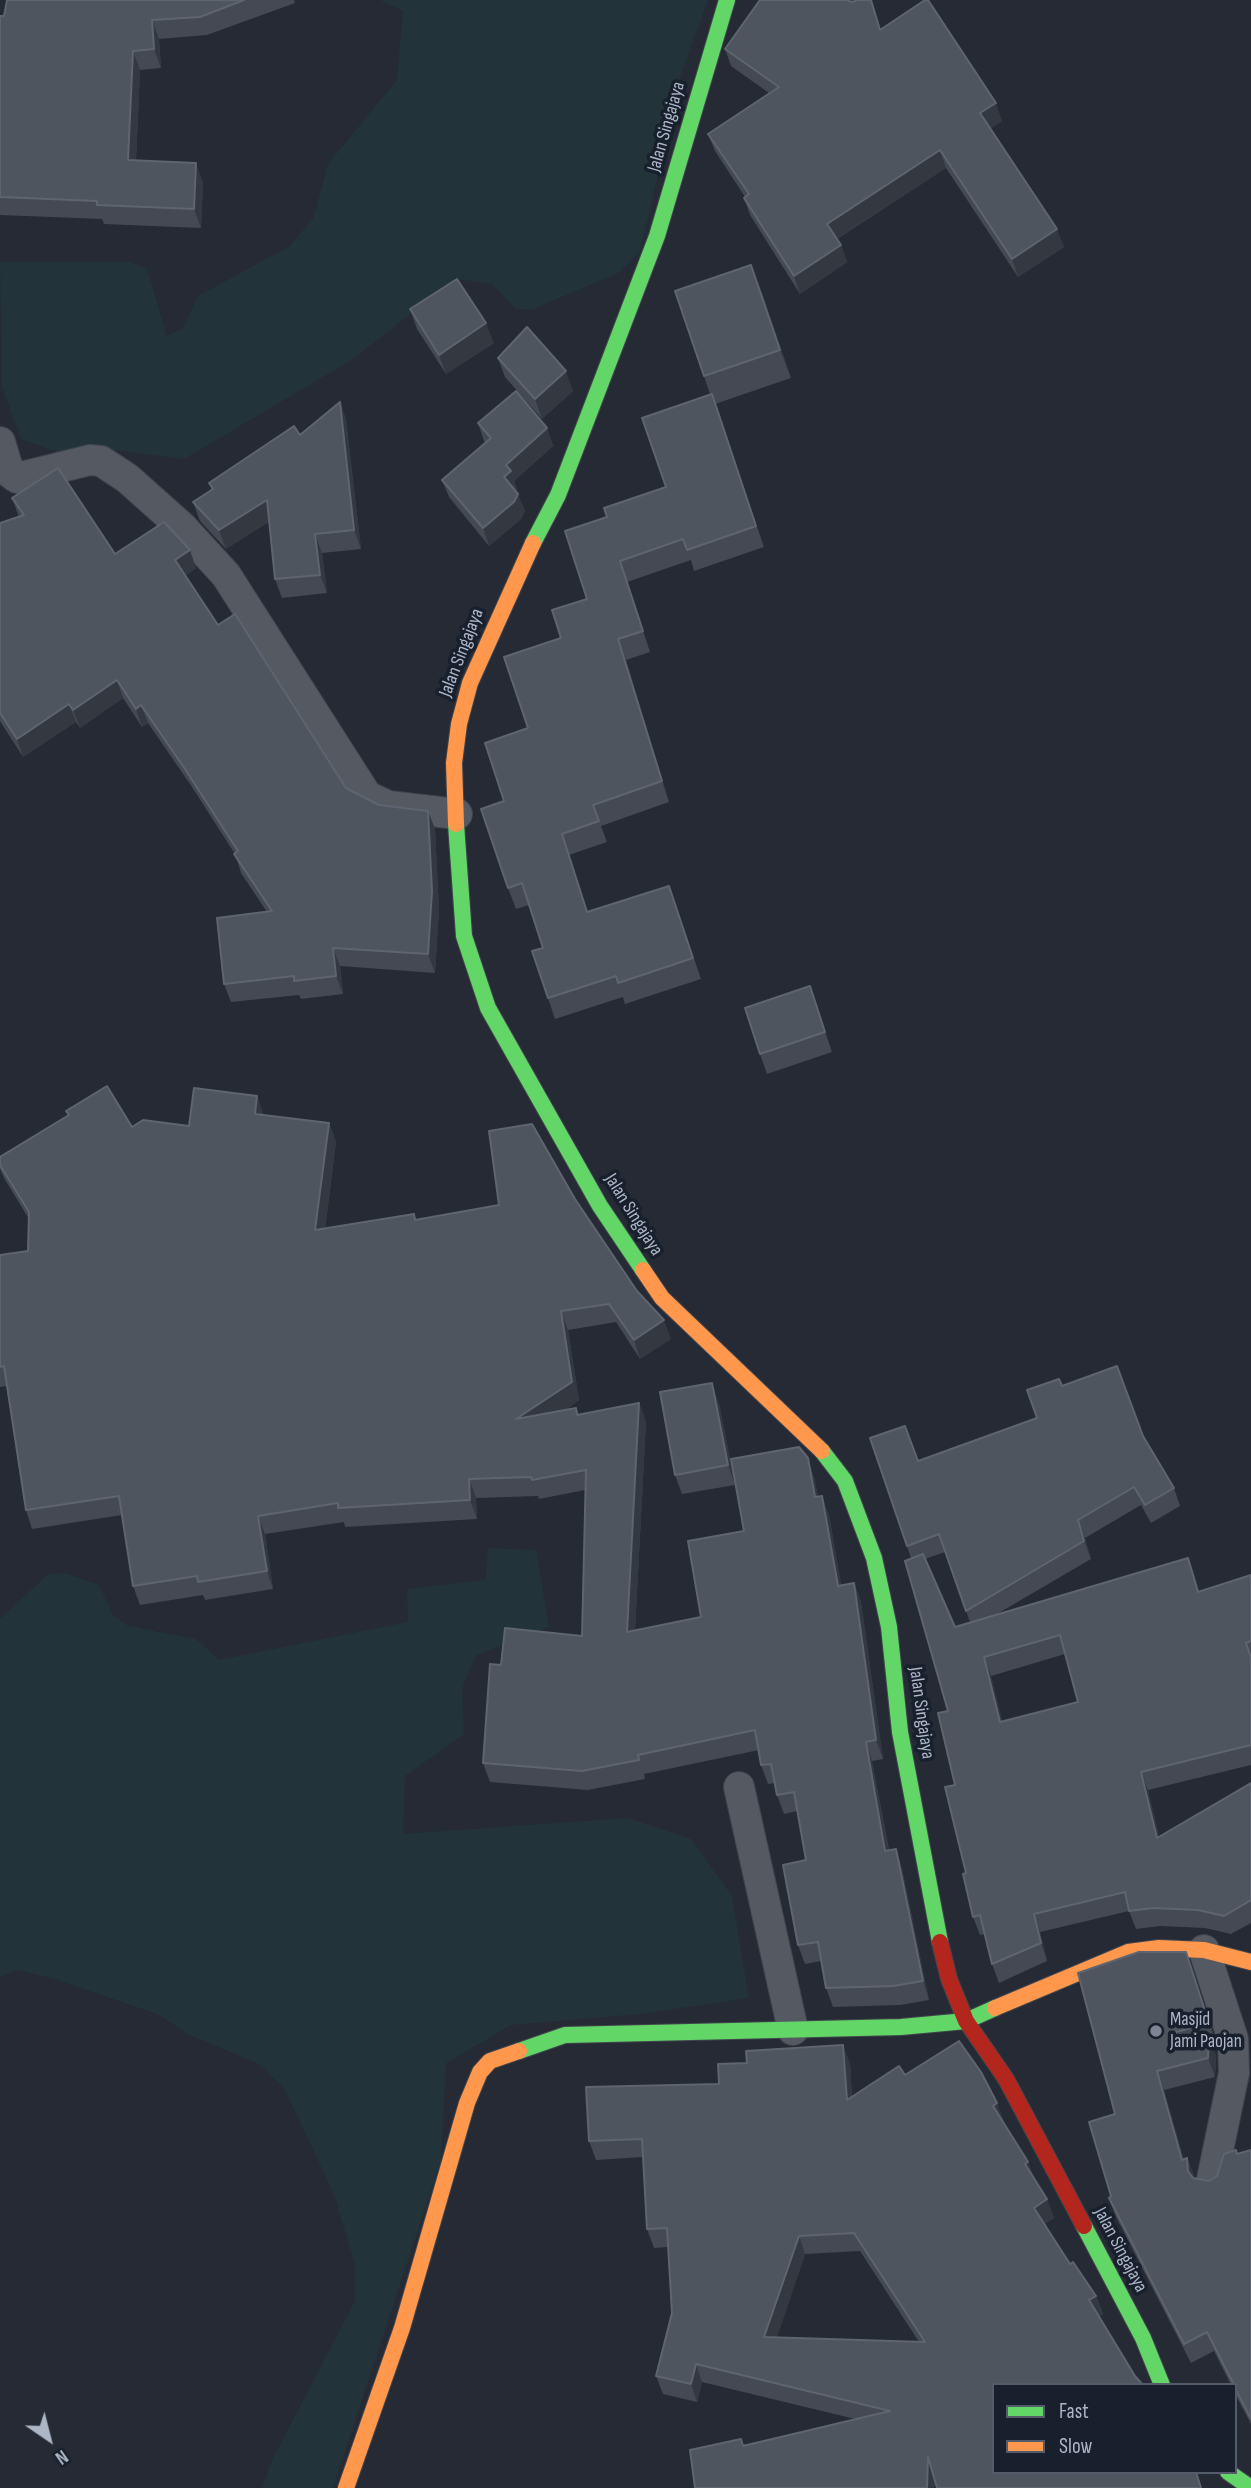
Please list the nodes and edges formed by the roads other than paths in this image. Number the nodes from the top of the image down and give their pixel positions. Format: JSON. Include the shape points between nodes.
{"nodes":[{"id":1,"x":727,"y":0,"type":"edge"},
{"id":2,"x":0,"y":442,"type":"edge"},
{"id":3,"x":457,"y":814,"type":"junction"},
{"id":4,"x":739,"y":1787,"type":"dead end"},
{"id":5,"x":1204,"y":1950,"type":"junction"},
{"id":6,"x":1251,"y":1962,"type":"edge"},
{"id":7,"x":966,"y":2021,"type":"junction"},
{"id":8,"x":793,"y":2030,"type":"junction"},
{"id":9,"x":1211,"y":2184,"type":"edge"},
{"id":10,"x":1161,"y":2383,"type":"edge"},
{"id":11,"x":1230,"y":2474,"type":"edge"},
{"id":12,"x":346,"y":2488,"type":"edge"},
{"id":13,"x":1251,"y":2488,"type":"edge"}],
"edges":[{"from":1,"to":3,"type":"street","name":"Jalan Singajaya","via":[[657,236],[558,495],[512,584],[470,683],[454,763]]},
{"from":2,"to":3,"type":"street","via":[[9,472],[17,478],[90,460],[101,461],[127,478],[226,575],[367,796],[388,806]]},
{"from":3,"to":7,"type":"street","name":"Jalan Singajaya","via":[[464,936],[488,1008],[600,1206],[662,1298],[816,1443],[845,1481],[874,1558],[890,1627],[900,1732],[934,1919],[949,1979]]},
{"from":4,"to":8,"type":"street"},
{"from":5,"to":6,"type":"street"},
{"from":5,"to":7,"type":"street","via":[[1128,1952]]},
{"from":5,"to":9,"type":"street","via":[[1233,2039],[1234,2073]]},
{"from":7,"to":8,"type":"street"},
{"from":7,"to":10,"type":"street","name":"Jalan Singajaya","via":[[1006,2079],[1143,2338]]},
{"from":8,"to":12,"type":"street","via":[[565,2035],[490,2061],[467,2103],[402,2328]]},
{"from":11,"to":13,"type":"street"}]}
